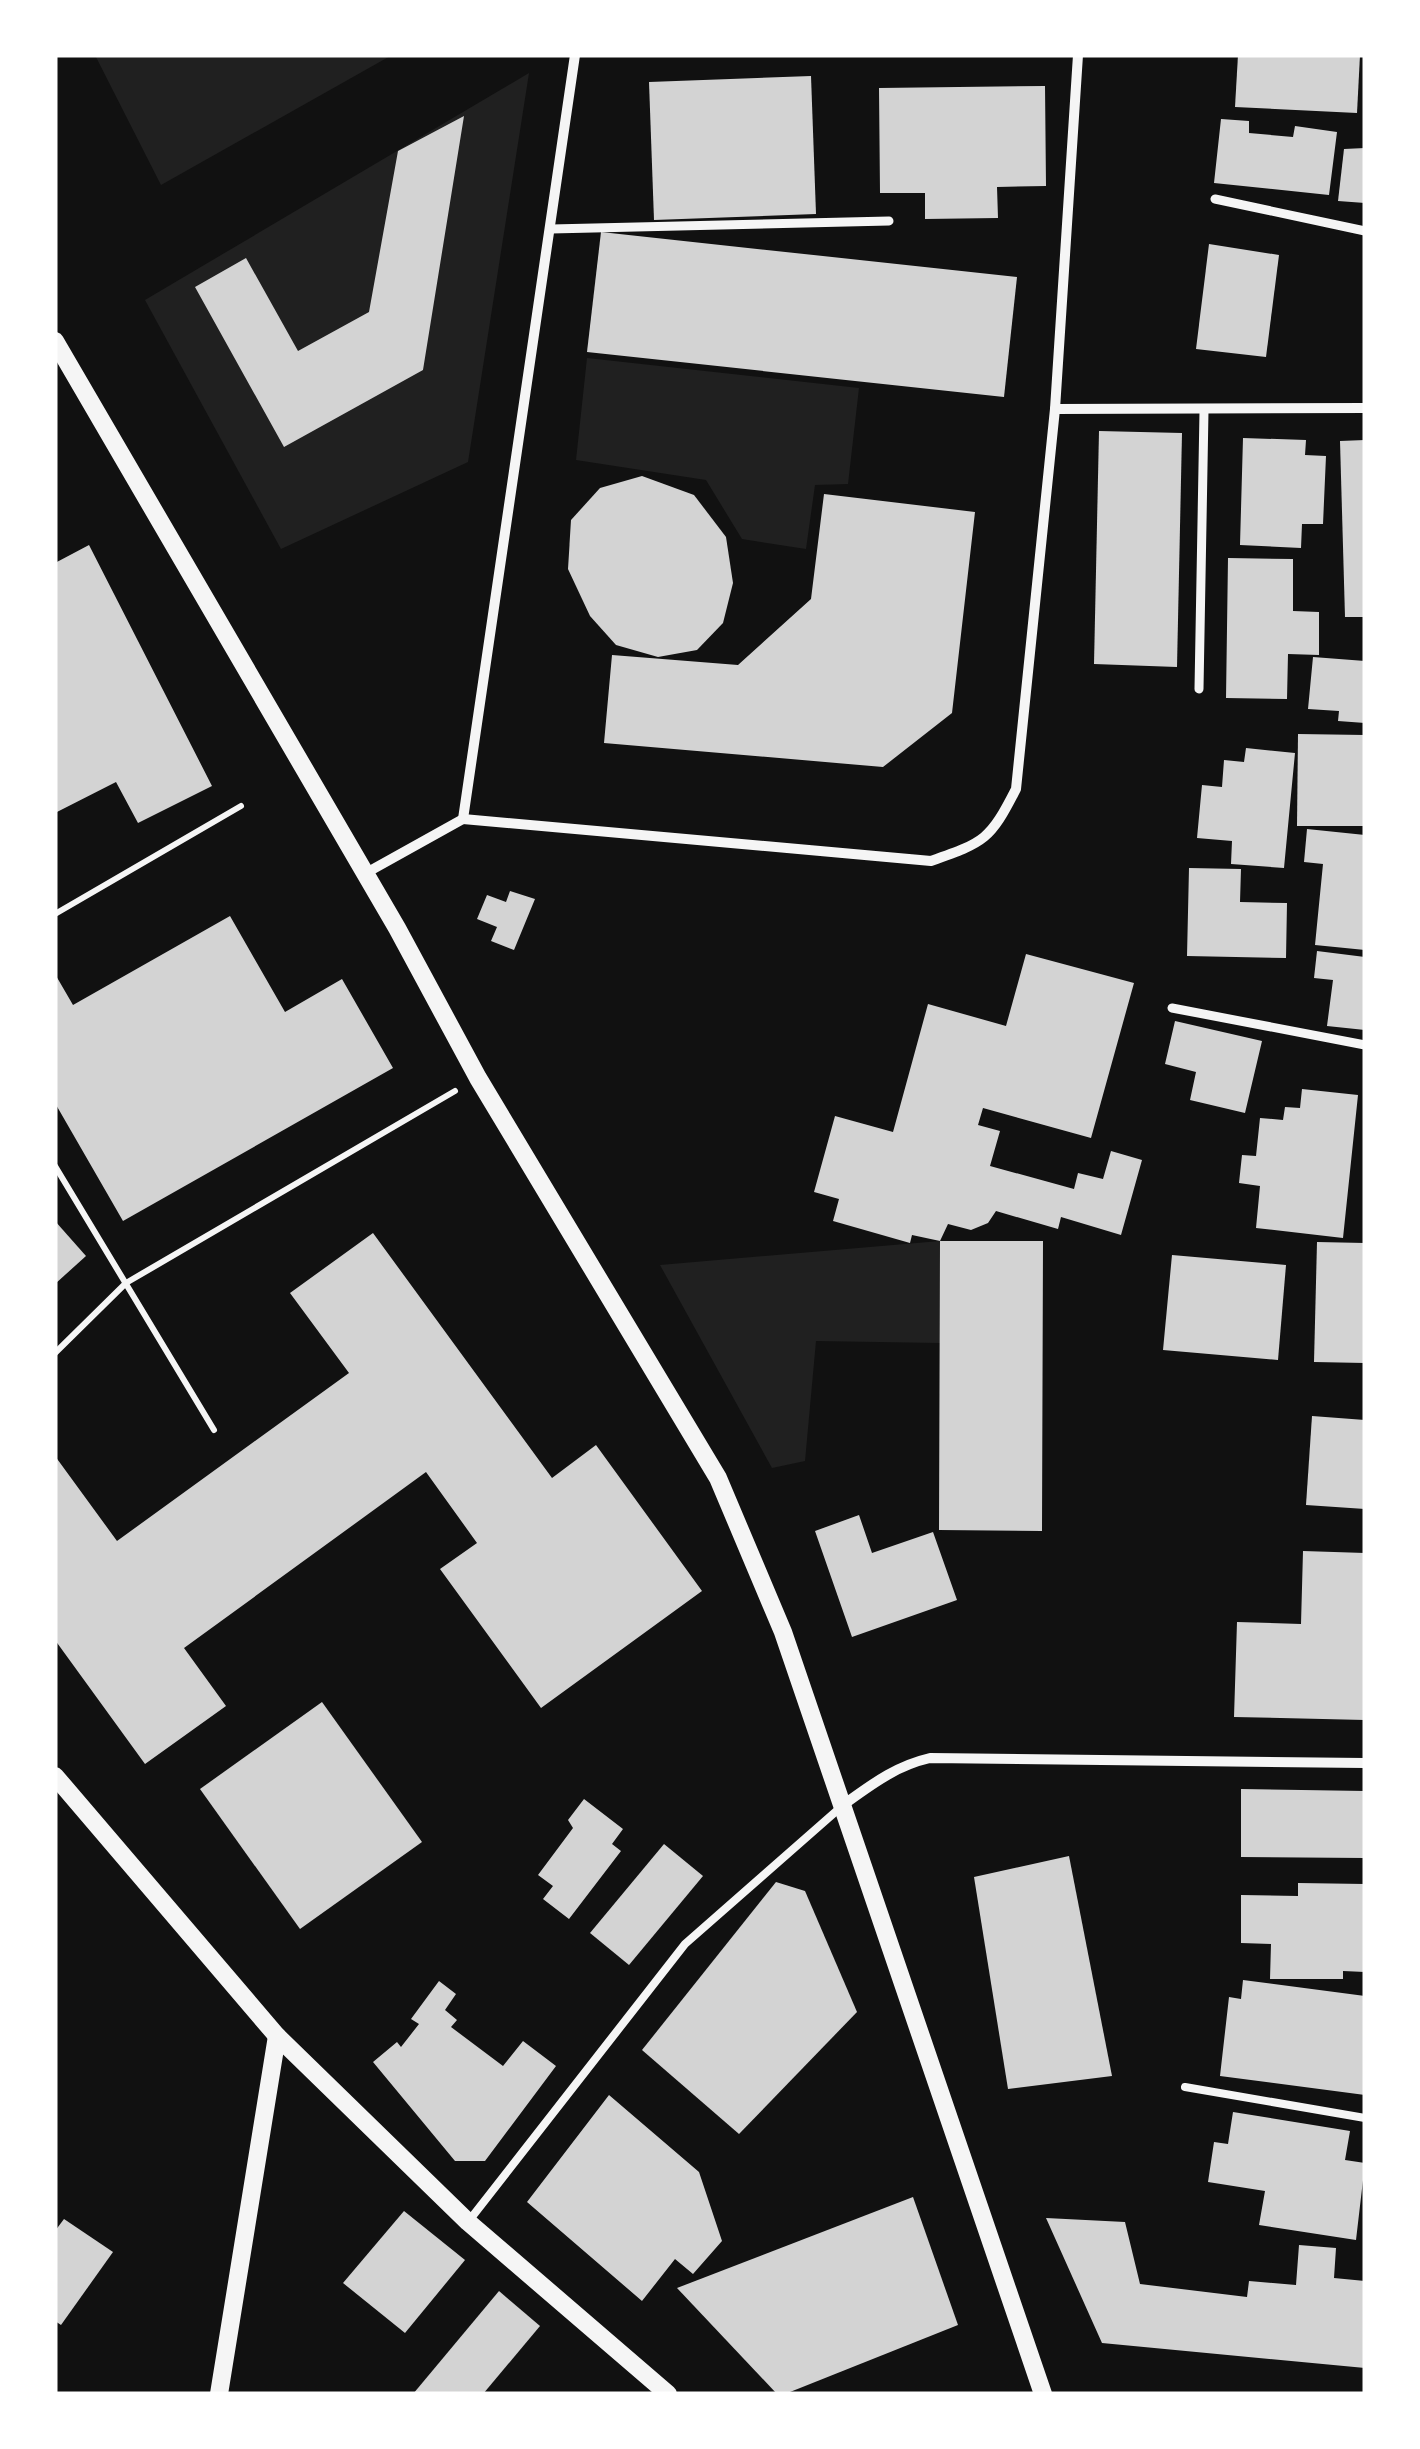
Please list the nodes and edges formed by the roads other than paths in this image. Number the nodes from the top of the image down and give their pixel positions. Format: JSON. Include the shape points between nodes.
{"nodes":[{"id":1,"x":575,"y":55,"type":"edge"},
{"id":2,"x":1078,"y":55,"type":"edge"},
{"id":3,"x":1215,"y":199,"type":"dead end"},
{"id":4,"x":889,"y":221,"type":"dead end"},
{"id":5,"x":550,"y":229,"type":"junction"},
{"id":6,"x":1365,"y":230,"type":"edge"},
{"id":7,"x":55,"y":342,"type":"edge"},
{"id":8,"x":1365,"y":408,"type":"edge"},
{"id":9,"x":1054,"y":409,"type":"junction"},
{"id":10,"x":1204,"y":411,"type":"junction"},
{"id":11,"x":1198,"y":689,"type":"dead end"},
{"id":12,"x":463,"y":820,"type":"junction"},
{"id":13,"x":366,"y":874,"type":"junction"},
{"id":14,"x":1172,"y":1008,"type":"dead end"},
{"id":15,"x":1365,"y":1045,"type":"edge"},
{"id":16,"x":1365,"y":1763,"type":"edge"},
{"id":17,"x":55,"y":1776,"type":"edge"},
{"id":18,"x":843,"y":1805,"type":"junction"},
{"id":19,"x":277,"y":2036,"type":"junction"},
{"id":20,"x":1185,"y":2087,"type":"dead end"},
{"id":21,"x":1365,"y":2118,"type":"edge"},
{"id":22,"x":468,"y":2222,"type":"junction"},
{"id":23,"x":220,"y":2394,"type":"edge"},
{"id":24,"x":668,"y":2394,"type":"edge"},
{"id":25,"x":1043,"y":2394,"type":"edge"}],
"edges":[{"from":1,"to":5,"type":"street"},
{"from":2,"to":9,"type":"street"},
{"from":3,"to":6,"type":"street"},
{"from":4,"to":5,"type":"street"},
{"from":5,"to":12,"type":"street"},
{"from":7,"to":13,"type":"street"},
{"from":8,"to":10,"type":"street"},
{"from":9,"to":10,"type":"street"},
{"from":9,"to":12,"type":"street","via":[[1016,789],[994,830],[967,849],[931,862]]},
{"from":10,"to":11,"type":"street"},
{"from":12,"to":13,"type":"street"},
{"from":13,"to":18,"type":"street","via":[[478,1078],[718,1478],[783,1632]]},
{"from":14,"to":15,"type":"street"},
{"from":16,"to":18,"type":"street","via":[[930,1758],[884,1775]]},
{"from":17,"to":19,"type":"street"},
{"from":18,"to":22,"type":"lane","via":[[686,1944]]},
{"from":18,"to":25,"type":"street"},
{"from":19,"to":22,"type":"street"},
{"from":19,"to":23,"type":"street"},
{"from":20,"to":21,"type":"lane"},
{"from":22,"to":24,"type":"street"}]}
